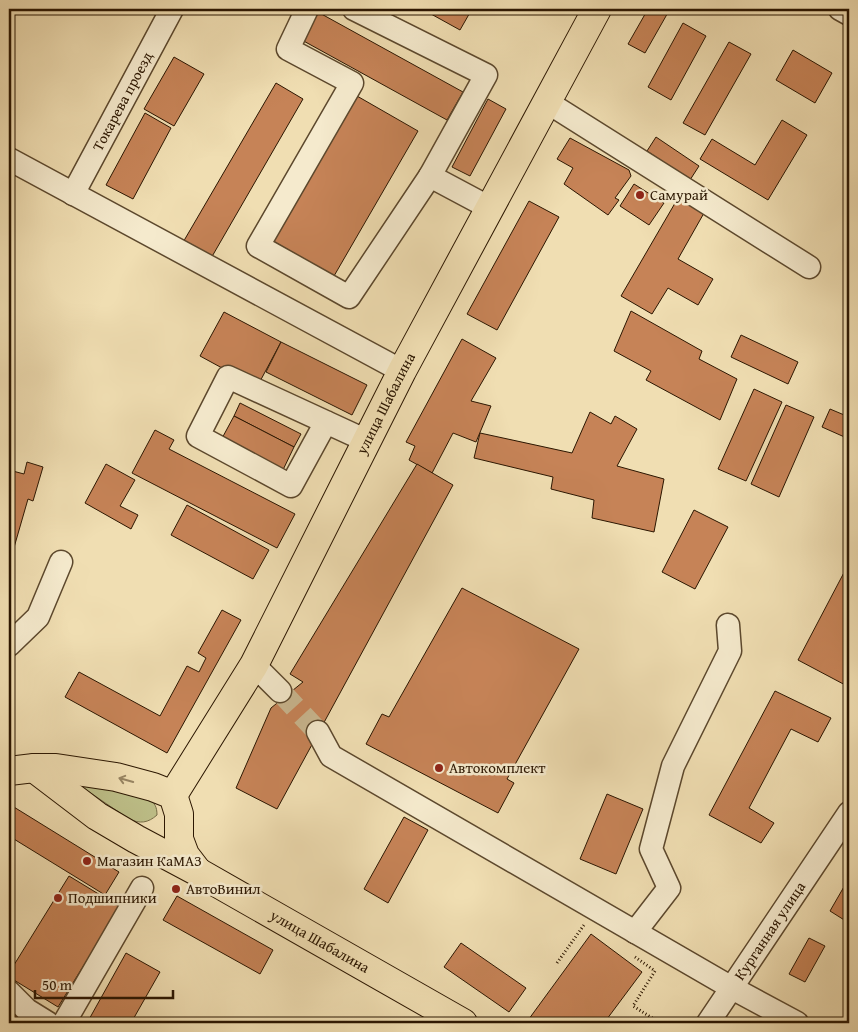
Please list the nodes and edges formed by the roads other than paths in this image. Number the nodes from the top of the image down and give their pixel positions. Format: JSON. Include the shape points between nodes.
{"nodes":[{"id":1,"x":172,"y":9,"type":"edge"},
{"id":2,"x":307,"y":9,"type":"edge"},
{"id":3,"x":354,"y":9,"type":"edge"},
{"id":4,"x":597,"y":9,"type":"edge"},
{"id":5,"x":840,"y":9,"type":"edge"},
{"id":6,"x":849,"y":14,"type":"edge"},
{"id":7,"x":547,"y":102,"type":"junction"},
{"id":8,"x":9,"y":159,"type":"edge"},
{"id":9,"x":430,"y":176,"type":"junction"},
{"id":10,"x":73,"y":194,"type":"junction"},
{"id":11,"x":490,"y":208,"type":"junction"},
{"id":12,"x":809,"y":267,"type":"dead end"},
{"id":13,"x":402,"y":371,"type":"junction"},
{"id":14,"x":326,"y":422,"type":"junction"},
{"id":15,"x":367,"y":440,"type":"junction"},
{"id":16,"x":61,"y":562,"type":"dead end"},
{"id":17,"x":728,"y":625,"type":"dead end"},
{"id":18,"x":9,"y":645,"type":"edge"},
{"id":19,"x":254,"y":666,"type":"junction"},
{"id":20,"x":280,"y":691,"type":"tunnel mouth"},
{"id":21,"x":318,"y":732,"type":"tunnel mouth"},
{"id":22,"x":21,"y":770,"type":"edge"},
{"id":23,"x":176,"y":805,"type":"junction"},
{"id":24,"x":849,"y":813,"type":"edge"},
{"id":25,"x":136,"y":839,"type":"junction"},
{"id":26,"x":198,"y":872,"type":"junction"},
{"id":27,"x":142,"y":888,"type":"dead end"},
{"id":28,"x":635,"y":932,"type":"junction"},
{"id":29,"x":732,"y":988,"type":"junction"},
{"id":30,"x":9,"y":992,"type":"edge"},
{"id":31,"x":48,"y":1023,"type":"edge"},
{"id":32,"x":64,"y":1023,"type":"edge"},
{"id":33,"x":463,"y":1023,"type":"edge"},
{"id":34,"x":708,"y":1023,"type":"edge"},
{"id":35,"x":797,"y":1023,"type":"edge"}],
"edges":[{"from":1,"to":10,"type":"street","name":"Токарева проезд"},
{"from":2,"to":9,"type":"street","via":[[288,49],[352,83],[258,246],[349,297]]},
{"from":3,"to":9,"type":"street","via":[[486,75]]},
{"from":4,"to":7,"type":"main road","name":"улица Шабалина"},
{"from":5,"to":6,"type":"street"},
{"from":7,"to":11,"type":"main road","name":"улица Шабалина"},
{"from":7,"to":12,"type":"street"},
{"from":8,"to":10,"type":"street"},
{"from":9,"to":11,"type":"street"},
{"from":10,"to":13,"type":"street"},
{"from":11,"to":13,"type":"main road","name":"улица Шабалина"},
{"from":13,"to":15,"type":"main road","name":"улица Шабалина"},
{"from":14,"to":14,"type":"street","via":[[228,377],[198,436],[291,486]]},
{"from":14,"to":15,"type":"street"},
{"from":15,"to":19,"type":"main road","name":"улица Шабалина"},
{"from":16,"to":18,"type":"street","via":[[38,617]]},
{"from":17,"to":28,"type":"street","via":[[730,651],[673,766],[651,849],[670,888]]},
{"from":19,"to":20,"type":"street"},
{"from":19,"to":23,"type":"main road","name":"улица Шабалина"},
{"from":21,"to":28,"type":"street","via":[[331,756]]},
{"from":23,"to":22,"type":"main road","one_way":true,"via":[[153,787],[116,777],[56,768]]},
{"from":22,"to":25,"type":"main road"},
{"from":23,"to":25,"type":"main road","via":[[170,826],[150,837]]},
{"from":23,"to":26,"type":"main road","name":"улица Шабалина","via":[[179,839],[185,855]]},
{"from":24,"to":29,"type":"street","name":"Курганная улица"},
{"from":25,"to":26,"type":"main road"},
{"from":26,"to":33,"type":"main road","name":"улица Шабалина"},
{"from":27,"to":32,"type":"street"},
{"from":28,"to":29,"type":"street"},
{"from":29,"to":34,"type":"street"},
{"from":29,"to":35,"type":"street","name":"Курганная улица"},
{"from":30,"to":31,"type":"street","via":[[27,1010]]}]}
